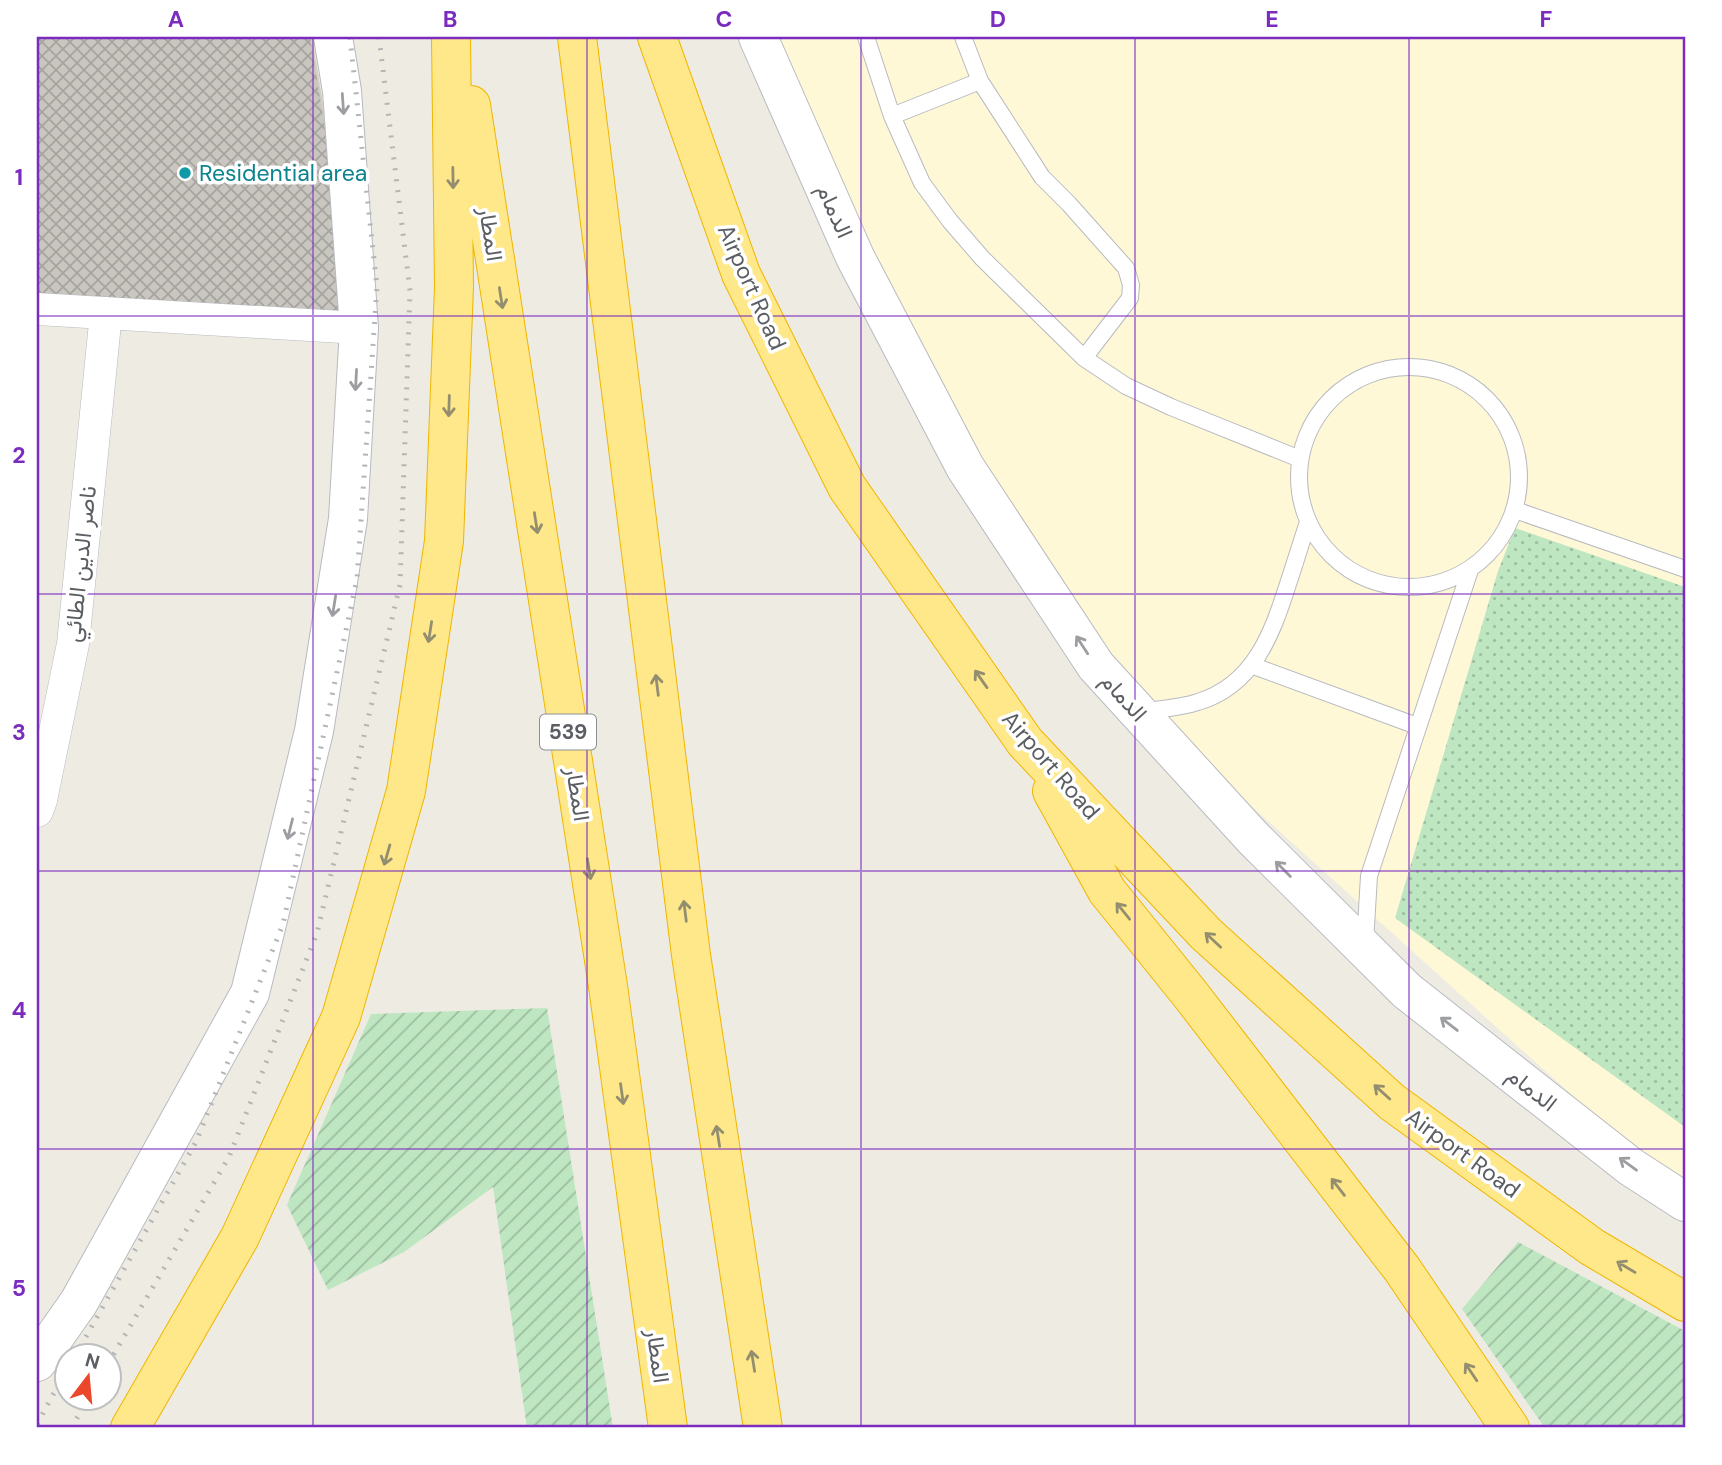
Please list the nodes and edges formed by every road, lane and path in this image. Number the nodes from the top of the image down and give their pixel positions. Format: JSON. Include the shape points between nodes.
{"nodes":[{"id":1,"x":333,"y":37,"type":"edge"},
{"id":2,"x":451,"y":37,"type":"edge"},
{"id":3,"x":461,"y":37,"type":"edge"},
{"id":4,"x":577,"y":37,"type":"edge"},
{"id":5,"x":657,"y":37,"type":"edge"},
{"id":6,"x":758,"y":37,"type":"edge"},
{"id":7,"x":866,"y":37,"type":"edge"},
{"id":8,"x":963,"y":37,"type":"edge"},
{"id":9,"x":980,"y":81,"type":"junction"},
{"id":10,"x":892,"y":116,"type":"junction"},
{"id":11,"x":37,"y":309,"type":"edge"},
{"id":12,"x":106,"y":313,"type":"junction"},
{"id":13,"x":359,"y":328,"type":"junction"},
{"id":14,"x":1084,"y":359,"type":"junction"},
{"id":15,"x":1300,"y":458,"type":"junction"},
{"id":16,"x":1515,"y":510,"type":"junction"},
{"id":17,"x":1308,"y":522,"type":"junction"},
{"id":18,"x":1685,"y":569,"type":"edge"},
{"id":19,"x":1469,"y":570,"type":"junction"},
{"id":20,"x":1251,"y":665,"type":"junction"},
{"id":21,"x":1138,"y":712,"type":"junction"},
{"id":22,"x":1418,"y":726,"type":"junction"},
{"id":23,"x":1025,"y":742,"type":"junction"},
{"id":24,"x":37,"y":811,"type":"edge"},
{"id":25,"x":1365,"y":950,"type":"junction"},
{"id":26,"x":1685,"y":1202,"type":"edge"},
{"id":27,"x":1685,"y":1302,"type":"edge"},
{"id":28,"x":37,"y":1362,"type":"edge"},
{"id":29,"x":130,"y":1428,"type":"edge"},
{"id":30,"x":668,"y":1428,"type":"edge"},
{"id":31,"x":763,"y":1428,"type":"edge"},
{"id":32,"x":1510,"y":1428,"type":"edge"}],
"edges":[{"from":1,"to":13,"type":"street","one_way":true,"via":[[342,91]]},
{"from":2,"to":29,"type":"highway","one_way":true,"via":[[454,287],[444,541],[406,791],[341,1017],[240,1237]]},
{"from":3,"to":30,"type":"highway","name":"المطار","number":"539","one_way":true,"via":[[608,986]]},
{"from":31,"to":4,"type":"highway","one_way":true,"via":[[691,956]]},
{"from":23,"to":5,"type":"highway","name":"Airport Road","one_way":true,"via":[[847,487],[741,274]]},
{"from":21,"to":6,"type":"street","name":"الدمام","one_way":true,"via":[[1096,666],[965,467],[855,257]]},
{"from":7,"to":10,"type":"lane"},
{"from":8,"to":9,"type":"lane"},
{"from":9,"to":10,"type":"lane"},
{"from":9,"to":14,"type":"lane","via":[[1042,177],[1126,268],[1130,298]]},
{"from":10,"to":14,"type":"lane","via":[[922,183],[950,221]]},
{"from":11,"to":12,"type":"street"},
{"from":12,"to":13,"type":"street"},
{"from":12,"to":24,"type":"street","name":"ناصر الدين الطائي","via":[[73,644]]},
{"from":13,"to":28,"type":"street","one_way":true,"via":[[348,519],[314,731],[250,993],[79,1302]]},
{"from":14,"to":15,"type":"lane","via":[[1171,407]]},
{"from":15,"to":16,"type":"lane","via":[[1319,412],[1358,379],[1409,366],[1434,370],[1480,393],[1511,434],[1518,458]]},
{"from":15,"to":17,"type":"lane","via":[[1298,480]]},
{"from":16,"to":18,"type":"lane"},
{"from":16,"to":19,"type":"lane","via":[[1497,543]]},
{"from":17,"to":19,"type":"lane","via":[[1336,560],[1377,583],[1425,586]]},
{"from":17,"to":20,"type":"lane","via":[[1276,622]]},
{"from":19,"to":22,"type":"lane"},
{"from":20,"to":21,"type":"lane","via":[[1237,681],[1198,703]]},
{"from":20,"to":22,"type":"lane"},
{"from":25,"to":21,"type":"street","name":"الدمام","one_way":true,"via":[[1254,839]]},
{"from":22,"to":25,"type":"lane","via":[[1369,876]]},
{"from":27,"to":23,"type":"highway","name":"Airport Road","one_way":true,"via":[[1592,1247],[1392,1102],[1206,934]]},
{"from":32,"to":23,"type":"highway","one_way":true,"via":[[1402,1269],[1107,891]]},
{"from":26,"to":25,"type":"street","name":"الدمام","one_way":true,"via":[[1631,1167],[1406,991]]}]}
